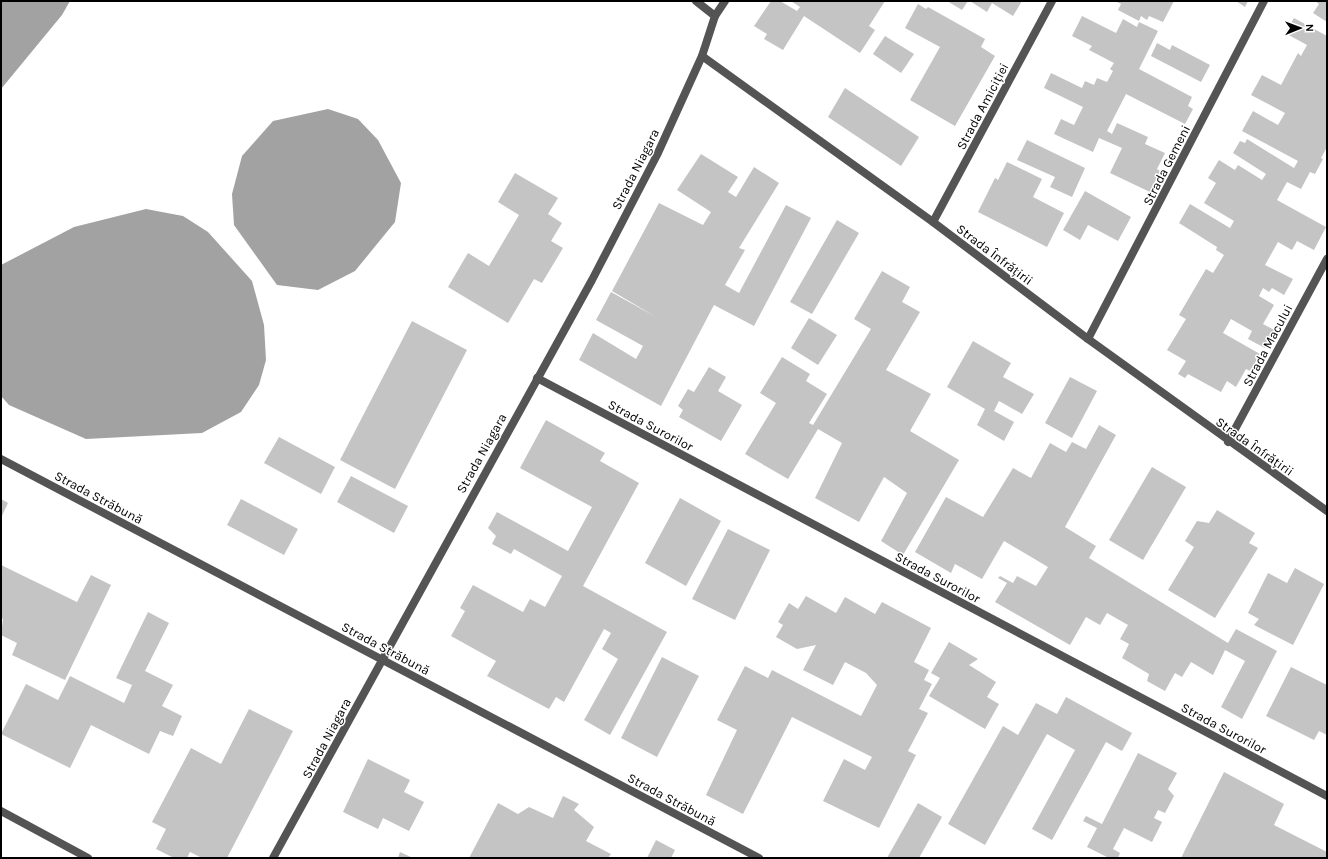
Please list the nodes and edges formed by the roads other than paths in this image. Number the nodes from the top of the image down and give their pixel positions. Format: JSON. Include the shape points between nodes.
{"nodes":[{"id":1,"x":696,"y":1,"type":"edge"},
{"id":2,"x":725,"y":1,"type":"edge"},
{"id":3,"x":1052,"y":1,"type":"edge"},
{"id":4,"x":1264,"y":1,"type":"edge"},
{"id":5,"x":715,"y":16,"type":"junction"},
{"id":6,"x":702,"y":56,"type":"junction"},
{"id":7,"x":933,"y":222,"type":"junction"},
{"id":8,"x":1327,"y":259,"type":"edge"},
{"id":9,"x":1088,"y":339,"type":"junction"},
{"id":10,"x":537,"y":378,"type":"junction"},
{"id":11,"x":1228,"y":442,"type":"junction"},
{"id":12,"x":1,"y":459,"type":"edge"},
{"id":13,"x":1327,"y":511,"type":"edge"},
{"id":14,"x":382,"y":659,"type":"junction"},
{"id":15,"x":1327,"y":796,"type":"edge"},
{"id":16,"x":1,"y":811,"type":"edge"},
{"id":17,"x":88,"y":858,"type":"edge"},
{"id":18,"x":273,"y":858,"type":"edge"},
{"id":19,"x":759,"y":858,"type":"edge"}],
"edges":[{"from":1,"to":5,"type":"street"},
{"from":2,"to":5,"type":"street"},
{"from":3,"to":7,"type":"street","name":"Strada Amiciției"},
{"from":4,"to":9,"type":"street","name":"Strada Gemeni"},
{"from":5,"to":6,"type":"street"},
{"from":6,"to":7,"type":"street","name":"Strada Înfrățirii"},
{"from":6,"to":10,"type":"street","name":"Strada Niagara","via":[[657,155]]},
{"from":7,"to":9,"type":"street","name":"Strada Înfrățirii"},
{"from":8,"to":11,"type":"street","name":"Strada Macului"},
{"from":9,"to":11,"type":"street","name":"Strada Înfrățirii"},
{"from":10,"to":14,"type":"street","name":"Strada Niagara"},
{"from":10,"to":15,"type":"street","name":"Strada Surorilor"},
{"from":11,"to":13,"type":"street","name":"Strada Înfrățirii"},
{"from":12,"to":14,"type":"street","name":"Strada Străbună"},
{"from":14,"to":18,"type":"street","name":"Strada Niagara"},
{"from":14,"to":19,"type":"street","name":"Strada Străbună"},
{"from":16,"to":17,"type":"street"}]}
